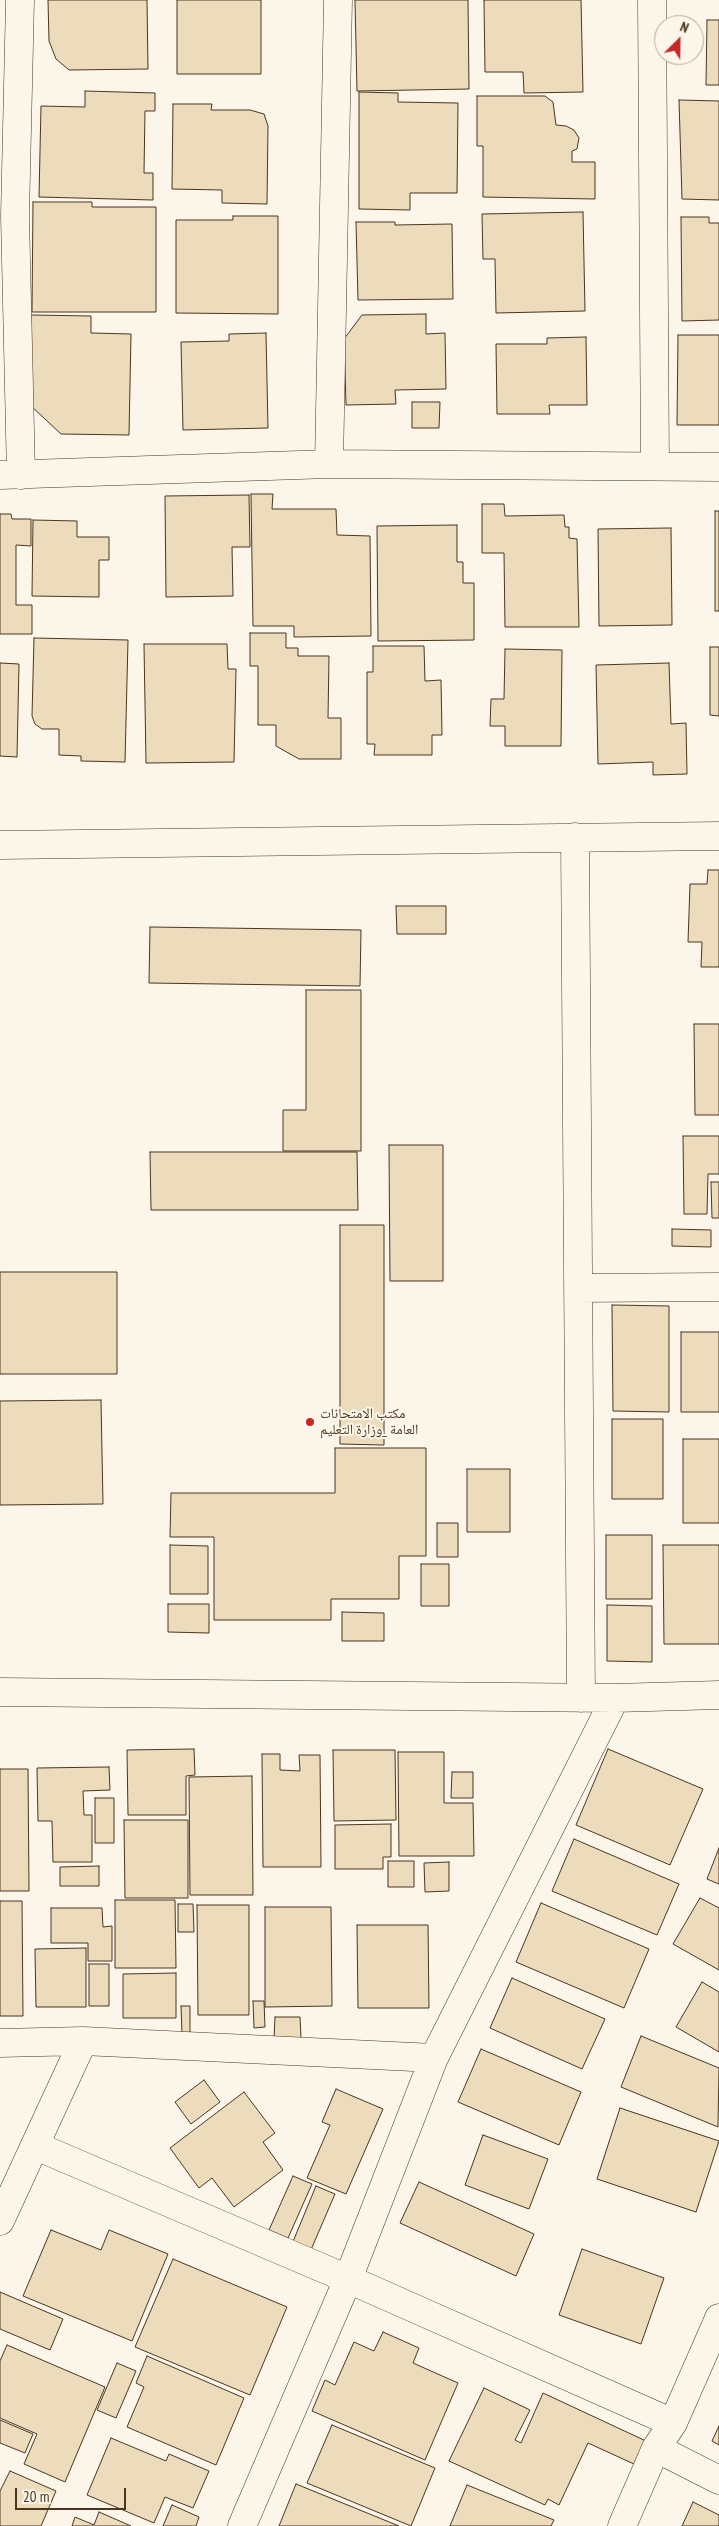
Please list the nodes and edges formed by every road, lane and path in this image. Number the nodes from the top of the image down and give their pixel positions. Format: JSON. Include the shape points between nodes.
{"nodes":[{"id":1,"x":20,"y":0,"type":"edge"},
{"id":2,"x":338,"y":0,"type":"edge"},
{"id":3,"x":652,"y":0,"type":"edge"},
{"id":4,"x":8,"y":216,"type":"edge"},
{"id":5,"x":329,"y":464,"type":"junction"},
{"id":6,"x":655,"y":466,"type":"junction"},
{"id":7,"x":719,"y":467,"type":"edge"},
{"id":8,"x":11,"y":475,"type":"edge"},
{"id":9,"x":719,"y":836,"type":"edge"},
{"id":10,"x":575,"y":837,"type":"junction"},
{"id":11,"x":0,"y":845,"type":"edge"},
{"id":12,"x":719,"y":1287,"type":"edge"},
{"id":13,"x":578,"y":1288,"type":"junction"},
{"id":14,"x":0,"y":1692,"type":"edge"},
{"id":15,"x":719,"y":1696,"type":"edge"},
{"id":16,"x":581,"y":1698,"type":"junction"},
{"id":17,"x":615,"y":1698,"type":"junction"},
{"id":18,"x":83,"y":2041,"type":"junction"},
{"id":19,"x":0,"y":2043,"type":"edge"},
{"id":20,"x":434,"y":2058,"type":"junction"},
{"id":21,"x":36,"y":2146,"type":"junction"},
{"id":22,"x":0,"y":2221,"type":"edge"},
{"id":23,"x":348,"y":2279,"type":"junction"},
{"id":24,"x":719,"y":2318,"type":"edge"},
{"id":25,"x":673,"y":2423,"type":"junction"},
{"id":26,"x":656,"y":2448,"type":"junction"},
{"id":27,"x":719,"y":2480,"type":"edge"},
{"id":28,"x":242,"y":2526,"type":"edge"},
{"id":29,"x":622,"y":2526,"type":"edge"}],
"edges":[{"from":1,"to":4,"type":"street"},
{"from":2,"to":5,"type":"street"},
{"from":3,"to":6,"type":"street"},
{"from":4,"to":8,"type":"street"},
{"from":5,"to":6,"type":"street"},
{"from":5,"to":8,"type":"street"},
{"from":6,"to":7,"type":"street"},
{"from":9,"to":10,"type":"street"},
{"from":10,"to":11,"type":"street"},
{"from":10,"to":13,"type":"street"},
{"from":12,"to":13,"type":"street"},
{"from":13,"to":16,"type":"street"},
{"from":14,"to":16,"type":"street"},
{"from":15,"to":17,"type":"street"},
{"from":16,"to":17,"type":"street"},
{"from":17,"to":20,"type":"street"},
{"from":18,"to":19,"type":"street"},
{"from":18,"to":20,"type":"street"},
{"from":18,"to":21,"type":"street"},
{"from":20,"to":23,"type":"street"},
{"from":21,"to":22,"type":"street"},
{"from":21,"to":23,"type":"street"},
{"from":23,"to":25,"type":"street"},
{"from":23,"to":28,"type":"street"},
{"from":24,"to":25,"type":"street"},
{"from":25,"to":26,"type":"street"},
{"from":26,"to":27,"type":"street"},
{"from":26,"to":29,"type":"street"}]}
